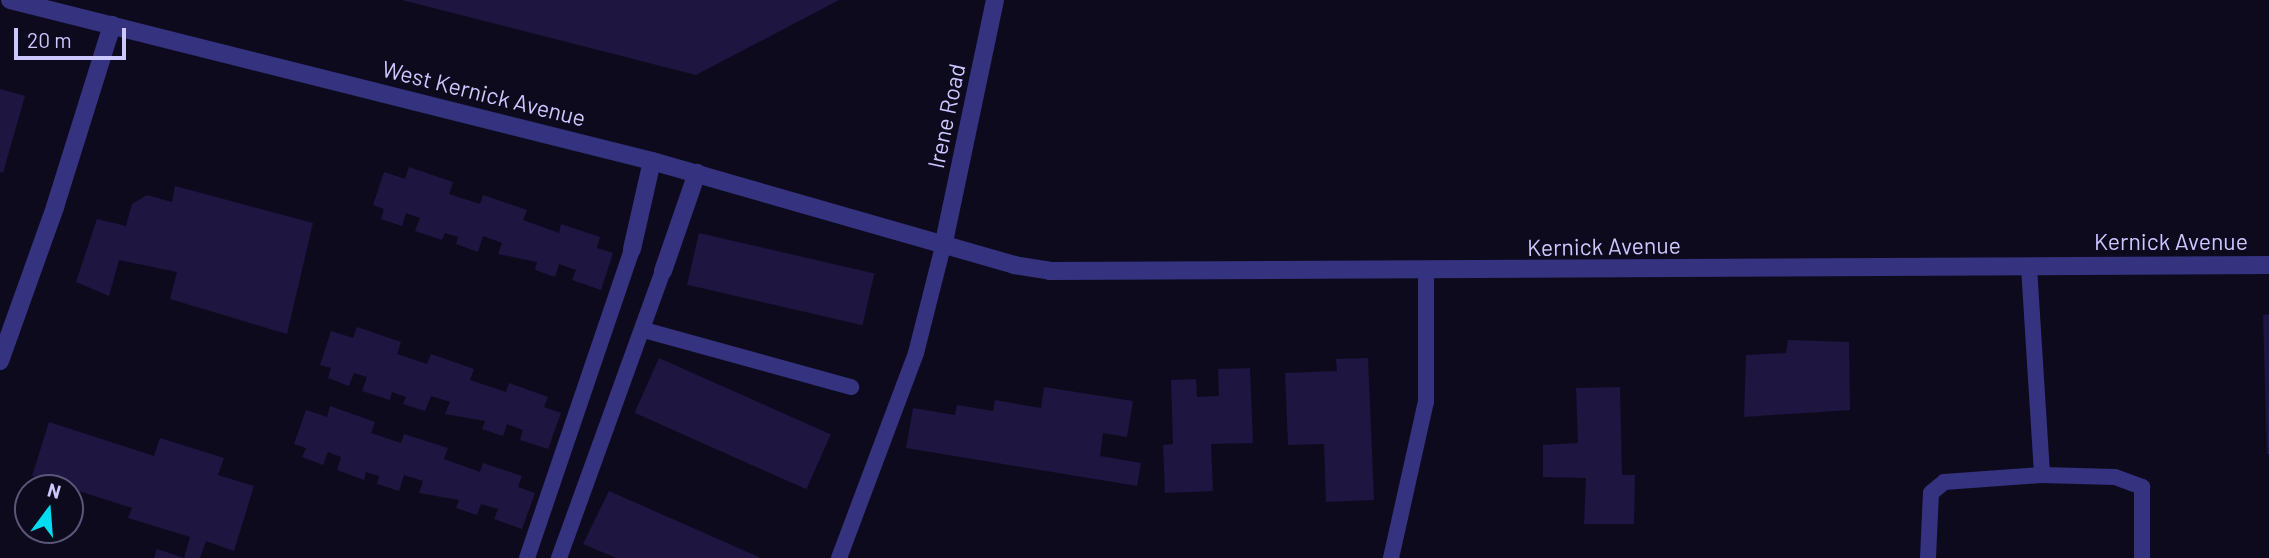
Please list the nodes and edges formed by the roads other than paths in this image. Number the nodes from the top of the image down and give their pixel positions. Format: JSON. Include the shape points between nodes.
{"nodes":[{"id":1,"x":10,"y":0,"type":"edge"},
{"id":2,"x":996,"y":0,"type":"edge"},
{"id":3,"x":112,"y":25,"type":"junction"},
{"id":4,"x":652,"y":161,"type":"junction"},
{"id":5,"x":697,"y":173,"type":"junction"},
{"id":6,"x":944,"y":242,"type":"junction"},
{"id":7,"x":632,"y":249,"type":"joint"},
{"id":8,"x":2269,"y":265,"type":"edge"},
{"id":9,"x":2029,"y":267,"type":"junction"},
{"id":10,"x":663,"y":271,"type":"joint"},
{"id":11,"x":1426,"y":271,"type":"junction"},
{"id":12,"x":644,"y":330,"type":"junction"},
{"id":13,"x":0,"y":361,"type":"edge"},
{"id":14,"x":851,"y":387,"type":"dead end"},
{"id":15,"x":2042,"y":475,"type":"junction"},
{"id":16,"x":527,"y":558,"type":"edge"},
{"id":17,"x":559,"y":558,"type":"edge"},
{"id":18,"x":839,"y":558,"type":"edge"},
{"id":19,"x":1391,"y":558,"type":"edge"},
{"id":20,"x":1928,"y":558,"type":"edge"},
{"id":21,"x":2142,"y":558,"type":"edge"}],
"edges":[{"from":1,"to":3,"type":"street","name":"West Kernick Avenue"},
{"from":2,"to":6,"type":"street","name":"Irene Road"},
{"from":3,"to":4,"type":"street","name":"West Kernick Avenue"},
{"from":3,"to":13,"type":"street"},
{"from":4,"to":5,"type":"street","name":"West Kernick Avenue"},
{"from":4,"to":7,"type":"street"},
{"from":5,"to":6,"type":"street","name":"West Kernick Avenue"},
{"from":5,"to":10,"type":"street"},
{"from":6,"to":11,"type":"street","name":"Kernick Avenue","via":[[1014,265],[1050,271]]},
{"from":6,"to":18,"type":"lane","via":[[916,353]]},
{"from":7,"to":16,"type":"lane"},
{"from":8,"to":9,"type":"street","name":"Kernick Avenue"},
{"from":9,"to":11,"type":"street","name":"Kernick Avenue"},
{"from":9,"to":15,"type":"lane"},
{"from":10,"to":12,"type":"lane"},
{"from":11,"to":19,"type":"lane","via":[[1426,402]]},
{"from":12,"to":14,"type":"lane"},
{"from":12,"to":17,"type":"lane"},
{"from":15,"to":20,"type":"lane","via":[[1944,482],[1931,493]]},
{"from":15,"to":21,"type":"lane","via":[[2115,477],[2142,487]]}]}
